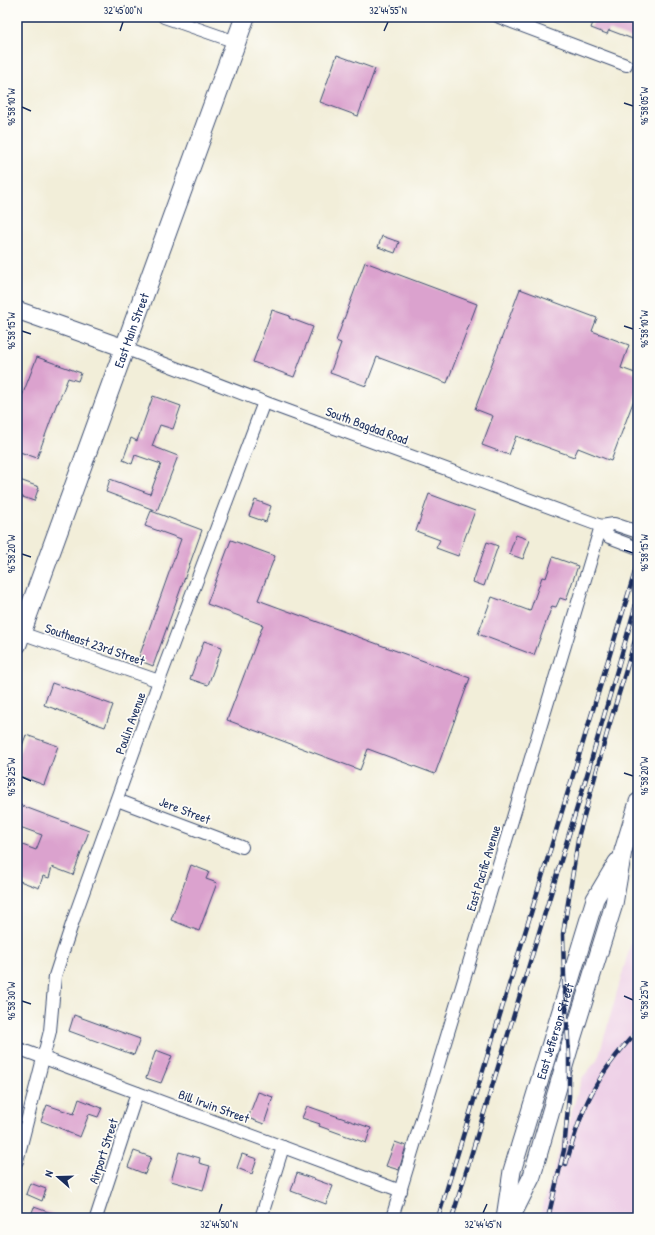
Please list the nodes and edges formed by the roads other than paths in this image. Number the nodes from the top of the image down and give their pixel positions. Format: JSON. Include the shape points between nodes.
{"nodes":[{"id":1,"x":164,"y":17,"type":"edge"},
{"id":2,"x":245,"y":17,"type":"edge"},
{"id":3,"x":499,"y":17,"type":"edge"},
{"id":4,"x":236,"y":42,"type":"junction"},
{"id":5,"x":626,"y":65,"type":"dead end"},
{"id":6,"x":17,"y":310,"type":"edge"},
{"id":7,"x":124,"y":348,"type":"junction"},
{"id":8,"x":264,"y":402,"type":"junction"},
{"id":9,"x":601,"y":526,"type":"junction"},
{"id":10,"x":638,"y":532,"type":"edge"},
{"id":11,"x":638,"y":548,"type":"edge"},
{"id":12,"x":19,"y":638,"type":"edge"},
{"id":13,"x":159,"y":681,"type":"junction"},
{"id":14,"x":117,"y":800,"type":"junction"},
{"id":15,"x":638,"y":802,"type":"edge"},
{"id":16,"x":242,"y":847,"type":"dead end"},
{"id":17,"x":623,"y":851,"type":"junction"},
{"id":18,"x":17,"y":1048,"type":"edge"},
{"id":19,"x":44,"y":1058,"type":"junction"},
{"id":20,"x":137,"y":1093,"type":"junction"},
{"id":21,"x":283,"y":1147,"type":"junction"},
{"id":22,"x":17,"y":1161,"type":"edge"},
{"id":23,"x":401,"y":1191,"type":"junction"},
{"id":24,"x":96,"y":1218,"type":"edge"},
{"id":25,"x":261,"y":1218,"type":"edge"},
{"id":26,"x":392,"y":1218,"type":"edge"},
{"id":27,"x":505,"y":1218,"type":"edge"},
{"id":28,"x":511,"y":1218,"type":"edge"}],
"edges":[{"from":1,"to":4,"type":"street"},
{"from":2,"to":4,"type":"main road","name":"East Main Street"},
{"from":3,"to":5,"type":"street"},
{"from":4,"to":7,"type":"main road","name":"East Main Street"},
{"from":6,"to":7,"type":"main road"},
{"from":7,"to":8,"type":"street","name":"South Bagdad Road"},
{"from":7,"to":12,"type":"main road","name":"East Main Street"},
{"from":8,"to":9,"type":"street","name":"South Bagdad Road"},
{"from":8,"to":13,"type":"street","name":"Poulin Avenue"},
{"from":9,"to":10,"type":"street","name":"South Bagdad Road","via":[[614,524]]},
{"from":9,"to":11,"type":"street","name":"South Bagdad Road","via":[[609,537]]},
{"from":9,"to":23,"type":"street","name":"East Pacific Avenue"},
{"from":12,"to":13,"type":"street","name":"Southeast 23rd Street"},
{"from":13,"to":14,"type":"street","name":"Poulin Avenue"},
{"from":14,"to":16,"type":"street","name":"Jere Street"},
{"from":14,"to":19,"type":"street","name":"Poulin Avenue","via":[[54,976],[50,1031]]},
{"from":15,"to":17,"type":"main road","name":"East Jefferson Street"},
{"from":17,"to":27,"type":"main road","name":"East Jefferson Street","via":[[595,899],[512,1171]]},
{"from":17,"to":28,"type":"main road","name":"East Jefferson Street","via":[[614,904],[532,1176]]},
{"from":18,"to":19,"type":"street","name":"Bill Irwin Street"},
{"from":19,"to":20,"type":"street","name":"Bill Irwin Street"},
{"from":19,"to":22,"type":"street","name":"Poulin Avenue"},
{"from":20,"to":21,"type":"street","name":"Bill Irwin Street"},
{"from":20,"to":24,"type":"street","name":"Airport Street"},
{"from":21,"to":23,"type":"street","name":"Bill Irwin Street"},
{"from":21,"to":25,"type":"street"},
{"from":23,"to":26,"type":"street","name":"East Pacific Avenue"}]}
